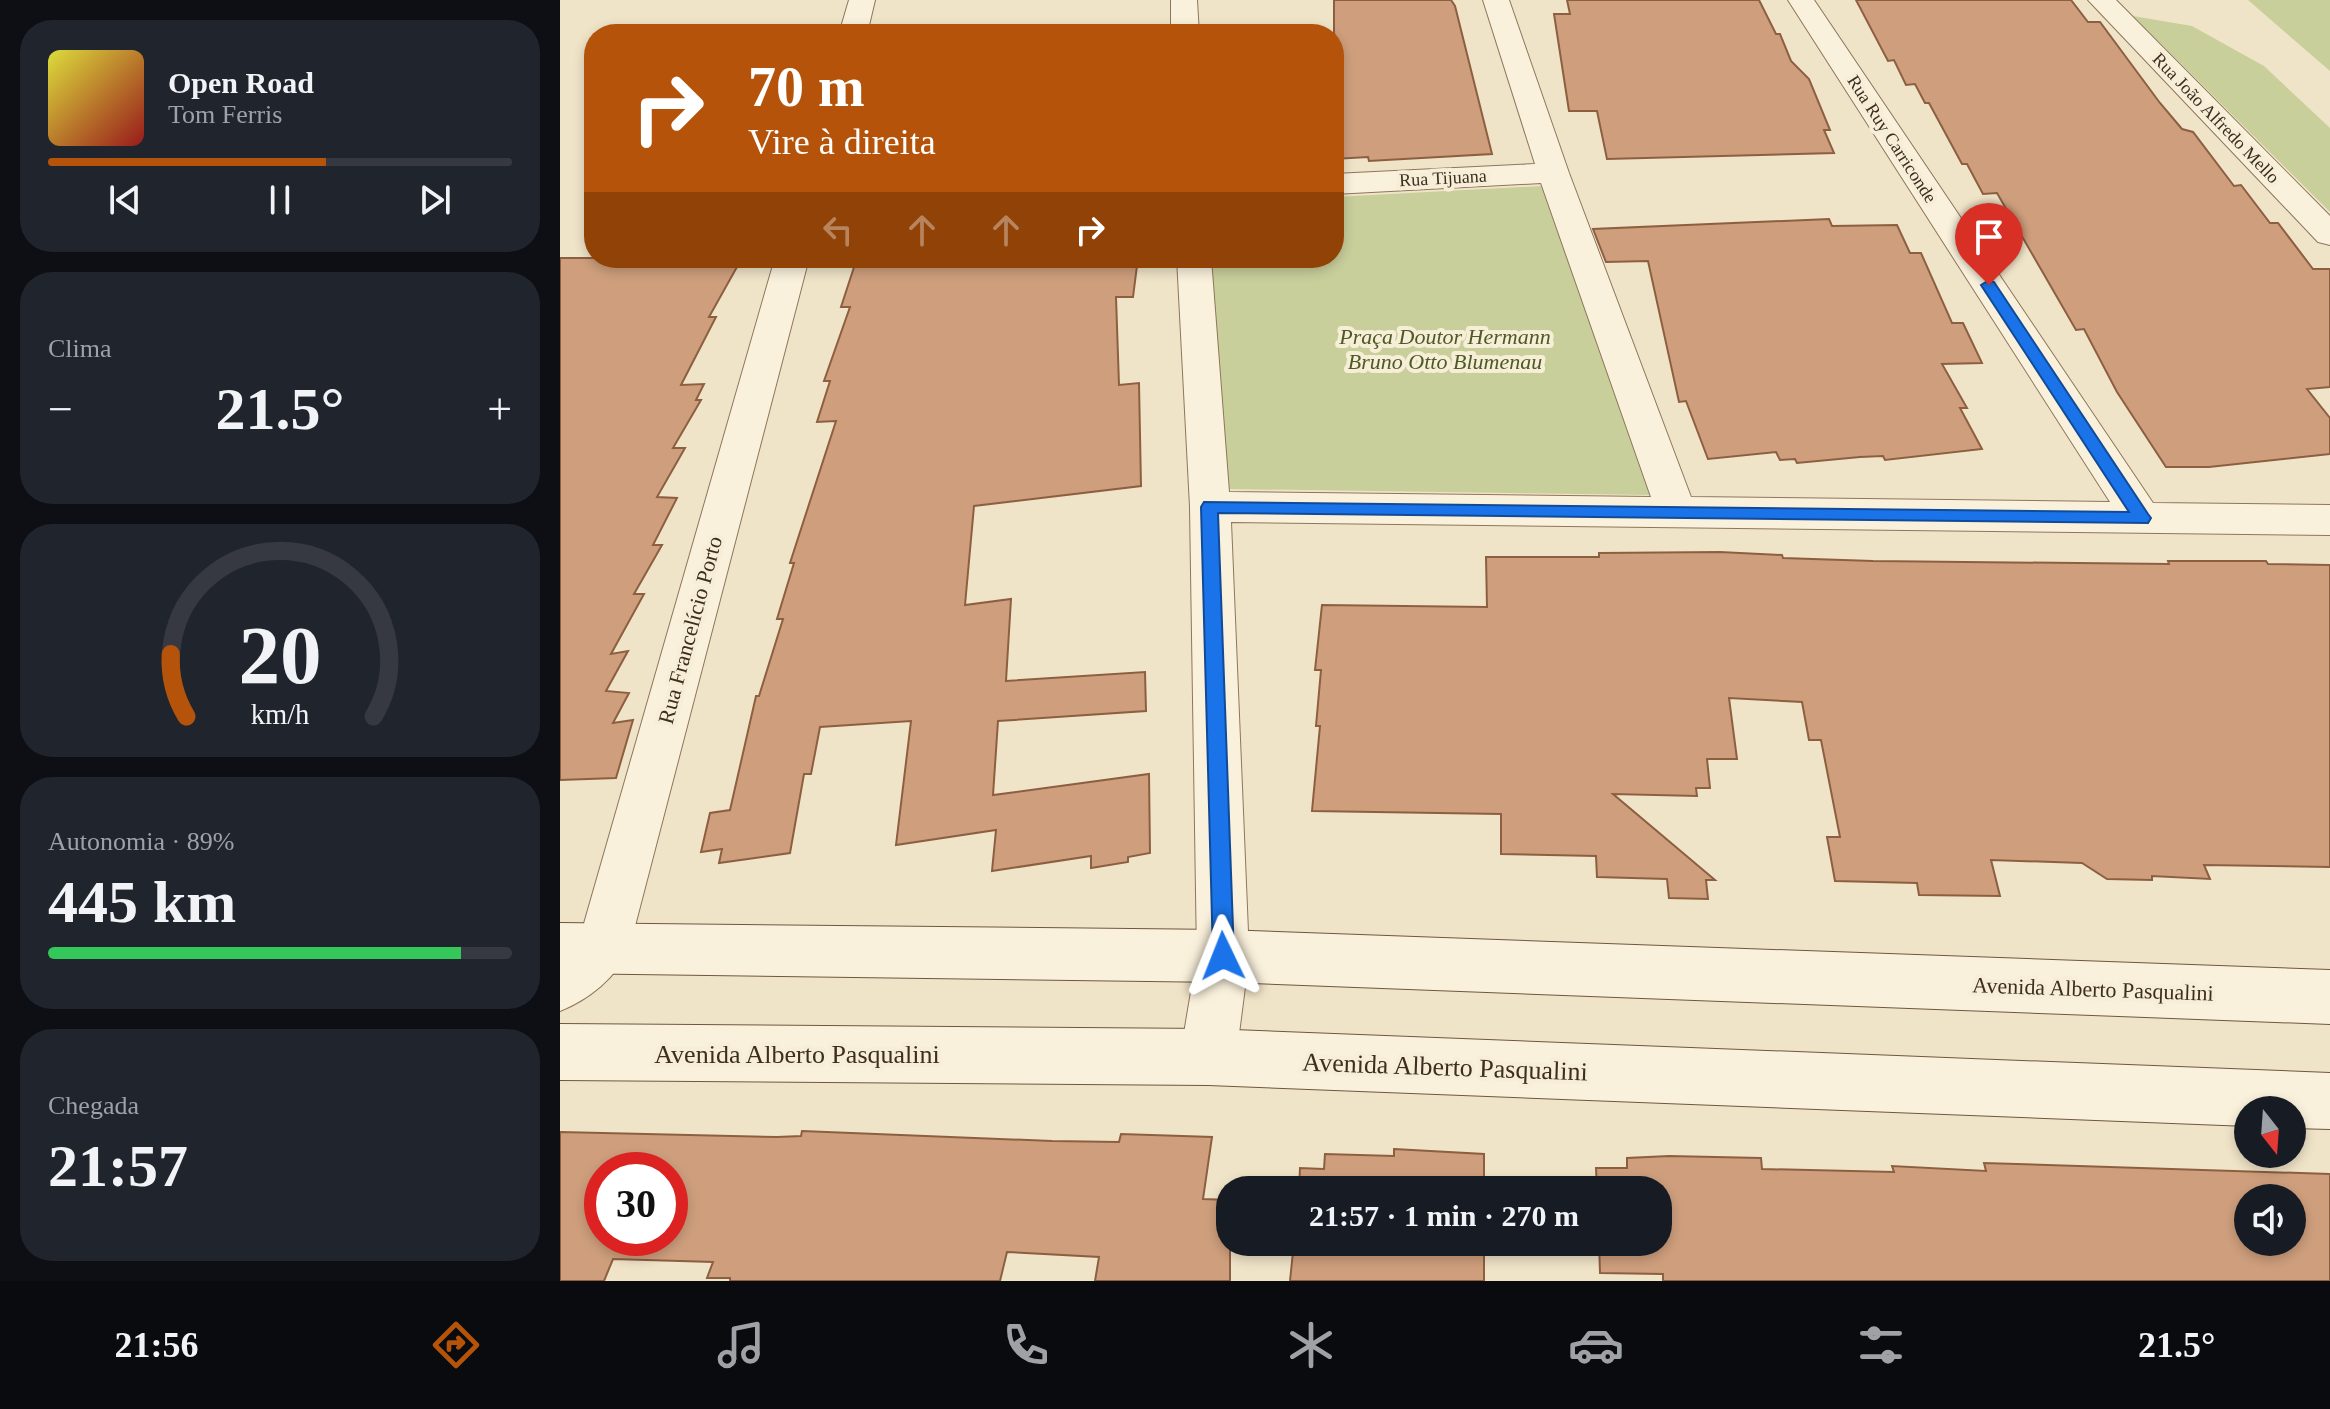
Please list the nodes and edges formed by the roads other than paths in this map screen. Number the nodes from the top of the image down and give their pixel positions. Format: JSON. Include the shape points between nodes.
{"nodes":[{"id":1,"x":862,"y":0,"type":"edge"},
{"id":2,"x":1184,"y":0,"type":"edge"},
{"id":3,"x":1496,"y":0,"type":"edge"},
{"id":4,"x":1801,"y":0,"type":"edge"},
{"id":5,"x":2101,"y":0,"type":"edge"},
{"id":6,"x":856,"y":24,"type":"edge"},
{"id":7,"x":1185,"y":24,"type":"edge"},
{"id":8,"x":1553,"y":173,"type":"junction"},
{"id":9,"x":1344,"y":183,"type":"edge"},
{"id":10,"x":2329,"y":233,"type":"edge"},
{"id":11,"x":789,"y":268,"type":"edge"},
{"id":12,"x":1195,"y":268,"type":"edge"},
{"id":13,"x":1210,"y":507,"type":"junction"},
{"id":14,"x":1677,"y":513,"type":"junction"},
{"id":15,"x":2142,"y":518,"type":"junction"},
{"id":16,"x":2330,"y":520,"type":"edge"},
{"id":17,"x":581,"y":948,"type":"edge"},
{"id":18,"x":1223,"y":956,"type":"junction"},
{"id":19,"x":560,"y":985,"type":"edge"},
{"id":20,"x":2330,"y":997,"type":"edge"},
{"id":21,"x":560,"y":1052,"type":"edge"},
{"id":22,"x":1208,"y":1057,"type":"junction"},
{"id":23,"x":2330,"y":1101,"type":"edge"}],
"edges":[{"from":1,"to":6,"type":"street"},
{"from":2,"to":7,"type":"street"},
{"from":3,"to":8,"type":"street"},
{"from":4,"to":15,"type":"street","name":"Rua Ruy Carriconde"},
{"from":5,"to":10,"type":"street","name":"Rua João Alfredo Mello"},
{"from":8,"to":9,"type":"street","name":"Rua Tijuana"},
{"from":8,"to":14,"type":"street"},
{"from":11,"to":17,"type":"street","name":"Rua Francelício Porto"},
{"from":12,"to":13,"type":"street"},
{"from":13,"to":14,"type":"street"},
{"from":13,"to":18,"type":"street"},
{"from":14,"to":15,"type":"street"},
{"from":15,"to":16,"type":"street"},
{"from":17,"to":18,"type":"street","name":"Avenida Alberto Pasqualini"},
{"from":17,"to":19,"type":"street"},
{"from":18,"to":20,"type":"street","name":"Avenida Alberto Pasqualini"},
{"from":18,"to":22,"type":"street"},
{"from":21,"to":22,"type":"street","name":"Avenida Alberto Pasqualini"},
{"from":22,"to":23,"type":"street","name":"Avenida Alberto Pasqualini"}]}
